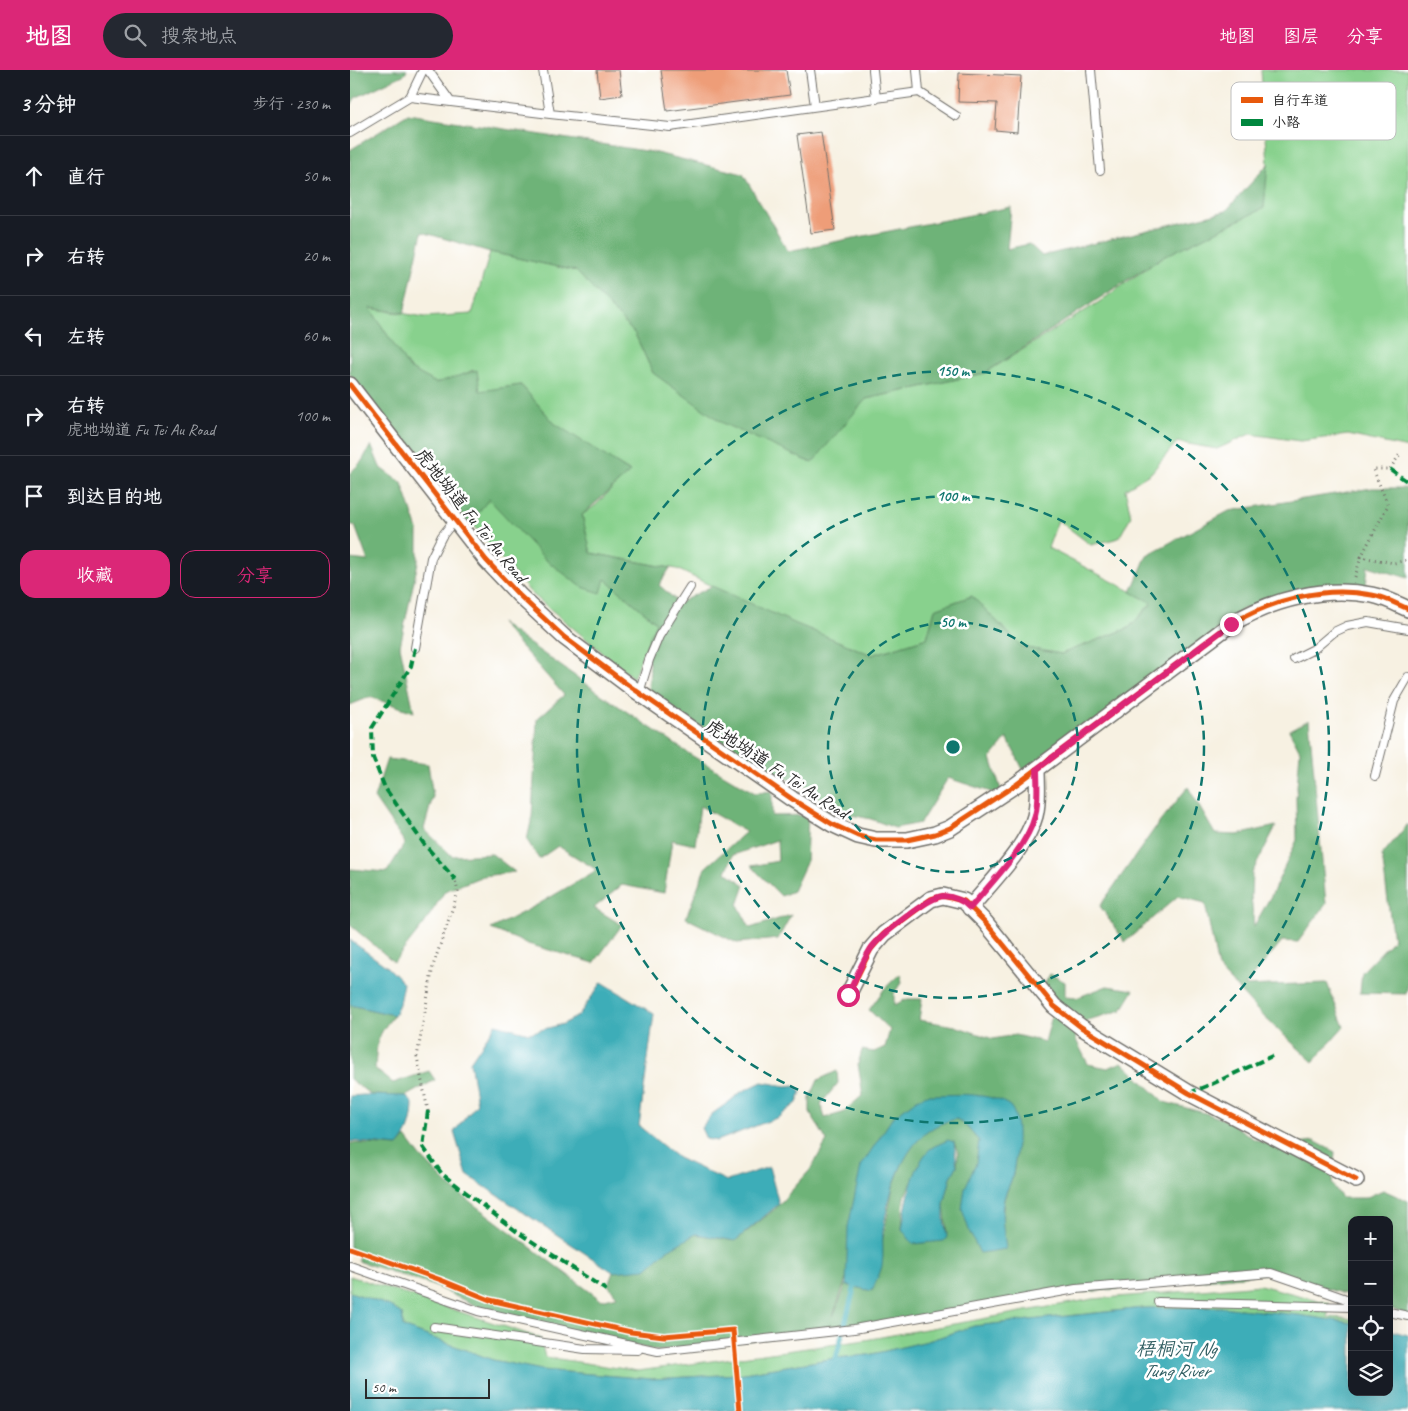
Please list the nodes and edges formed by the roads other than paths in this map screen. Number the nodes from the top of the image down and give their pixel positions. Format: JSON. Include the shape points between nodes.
{"nodes":[{"id":1,"x":423,"y":70,"type":"edge"},
{"id":2,"x":428,"y":70,"type":"edge"},
{"id":3,"x":543,"y":70,"type":"edge"},
{"id":4,"x":810,"y":70,"type":"edge"},
{"id":5,"x":873,"y":70,"type":"edge"},
{"id":6,"x":917,"y":70,"type":"edge"},
{"id":7,"x":1091,"y":70,"type":"edge"},
{"id":8,"x":919,"y":92,"type":"junction"},
{"id":9,"x":410,"y":97,"type":"junction"},
{"id":10,"x":876,"y":99,"type":"junction"},
{"id":11,"x":450,"y":101,"type":"junction"},
{"id":12,"x":815,"y":106,"type":"junction"},
{"id":13,"x":550,"y":114,"type":"junction"},
{"id":14,"x":956,"y":116,"type":"dead end"},
{"id":15,"x":350,"y":133,"type":"edge"},
{"id":16,"x":1100,"y":170,"type":"dead end"},
{"id":17,"x":350,"y":385,"type":"edge"},
{"id":18,"x":454,"y":521,"type":"junction"},
{"id":19,"x":690,"y":587,"type":"dead end"},
{"id":20,"x":1408,"y":609,"type":"edge"},
{"id":21,"x":1408,"y":629,"type":"edge"},
{"id":22,"x":415,"y":648,"type":"dead end"},
{"id":23,"x":1294,"y":660,"type":"dead end"},
{"id":24,"x":1408,"y":677,"type":"edge"},
{"id":25,"x":639,"y":693,"type":"junction"},
{"id":26,"x":1037,"y":769,"type":"junction"},
{"id":27,"x":1376,"y":776,"type":"dead end"},
{"id":28,"x":970,"y":908,"type":"junction"},
{"id":29,"x":848,"y":995,"type":"dead end"},
{"id":30,"x":1356,"y":1180,"type":"dead end"},
{"id":31,"x":350,"y":1266,"type":"edge"},
{"id":32,"x":1348,"y":1301,"type":"edge"},
{"id":33,"x":1158,"y":1302,"type":"dead end"},
{"id":34,"x":1348,"y":1307,"type":"edge"},
{"id":35,"x":1393,"y":1313,"type":"edge"},
{"id":36,"x":1408,"y":1316,"type":"edge"},
{"id":37,"x":434,"y":1327,"type":"dead end"},
{"id":38,"x":655,"y":1350,"type":"junction"}],
"edges":[{"from":1,"to":9,"type":"lane"},
{"from":2,"to":11,"type":"lane"},
{"from":3,"to":13,"type":"lane"},
{"from":4,"to":12,"type":"lane"},
{"from":5,"to":10,"type":"lane"},
{"from":6,"to":8,"type":"lane"},
{"from":7,"to":16,"type":"lane"},
{"from":8,"to":10,"type":"lane"},
{"from":8,"to":14,"type":"lane"},
{"from":9,"to":11,"type":"lane"},
{"from":9,"to":15,"type":"lane"},
{"from":10,"to":12,"type":"lane"},
{"from":11,"to":13,"type":"lane"},
{"from":12,"to":13,"type":"lane","via":[[670,127]]},
{"from":17,"to":18,"type":"street","name":"虎地坳道 Fu Tei Au Road"},
{"from":18,"to":22,"type":"lane","via":[[431,558]]},
{"from":18,"to":25,"type":"street","name":"虎地坳道 Fu Tei Au Road","via":[[537,613],[596,663]]},
{"from":19,"to":25,"type":"lane","via":[[659,636]]},
{"from":20,"to":26,"type":"street","name":"虎地坳道 Fu Tei Au Road","via":[[1374,595],[1351,592],[1322,592],[1264,607],[1231,624]]},
{"from":21,"to":23,"type":"lane","via":[[1368,622],[1347,626]]},
{"from":24,"to":27,"type":"lane","via":[[1394,701]]},
{"from":25,"to":26,"type":"street","name":"虎地坳道 Fu Tei Au Road","via":[[824,819],[843,830],[876,840],[907,840],[950,828]]},
{"from":26,"to":28,"type":"street","via":[[1036,814],[1030,831]]},
{"from":28,"to":29,"type":"street","via":[[964,901],[943,896],[931,899],[884,934],[870,950]]},
{"from":28,"to":30,"type":"street","via":[[1054,1006],[1080,1027],[1189,1093]]},
{"from":31,"to":38,"type":"lane","via":[[478,1311]]},
{"from":32,"to":38,"type":"lane","via":[[1271,1273],[1076,1289],[854,1329]]},
{"from":33,"to":34,"type":"lane"},
{"from":35,"to":36,"type":"lane"},
{"from":37,"to":38,"type":"lane","via":[[585,1349]]}]}
